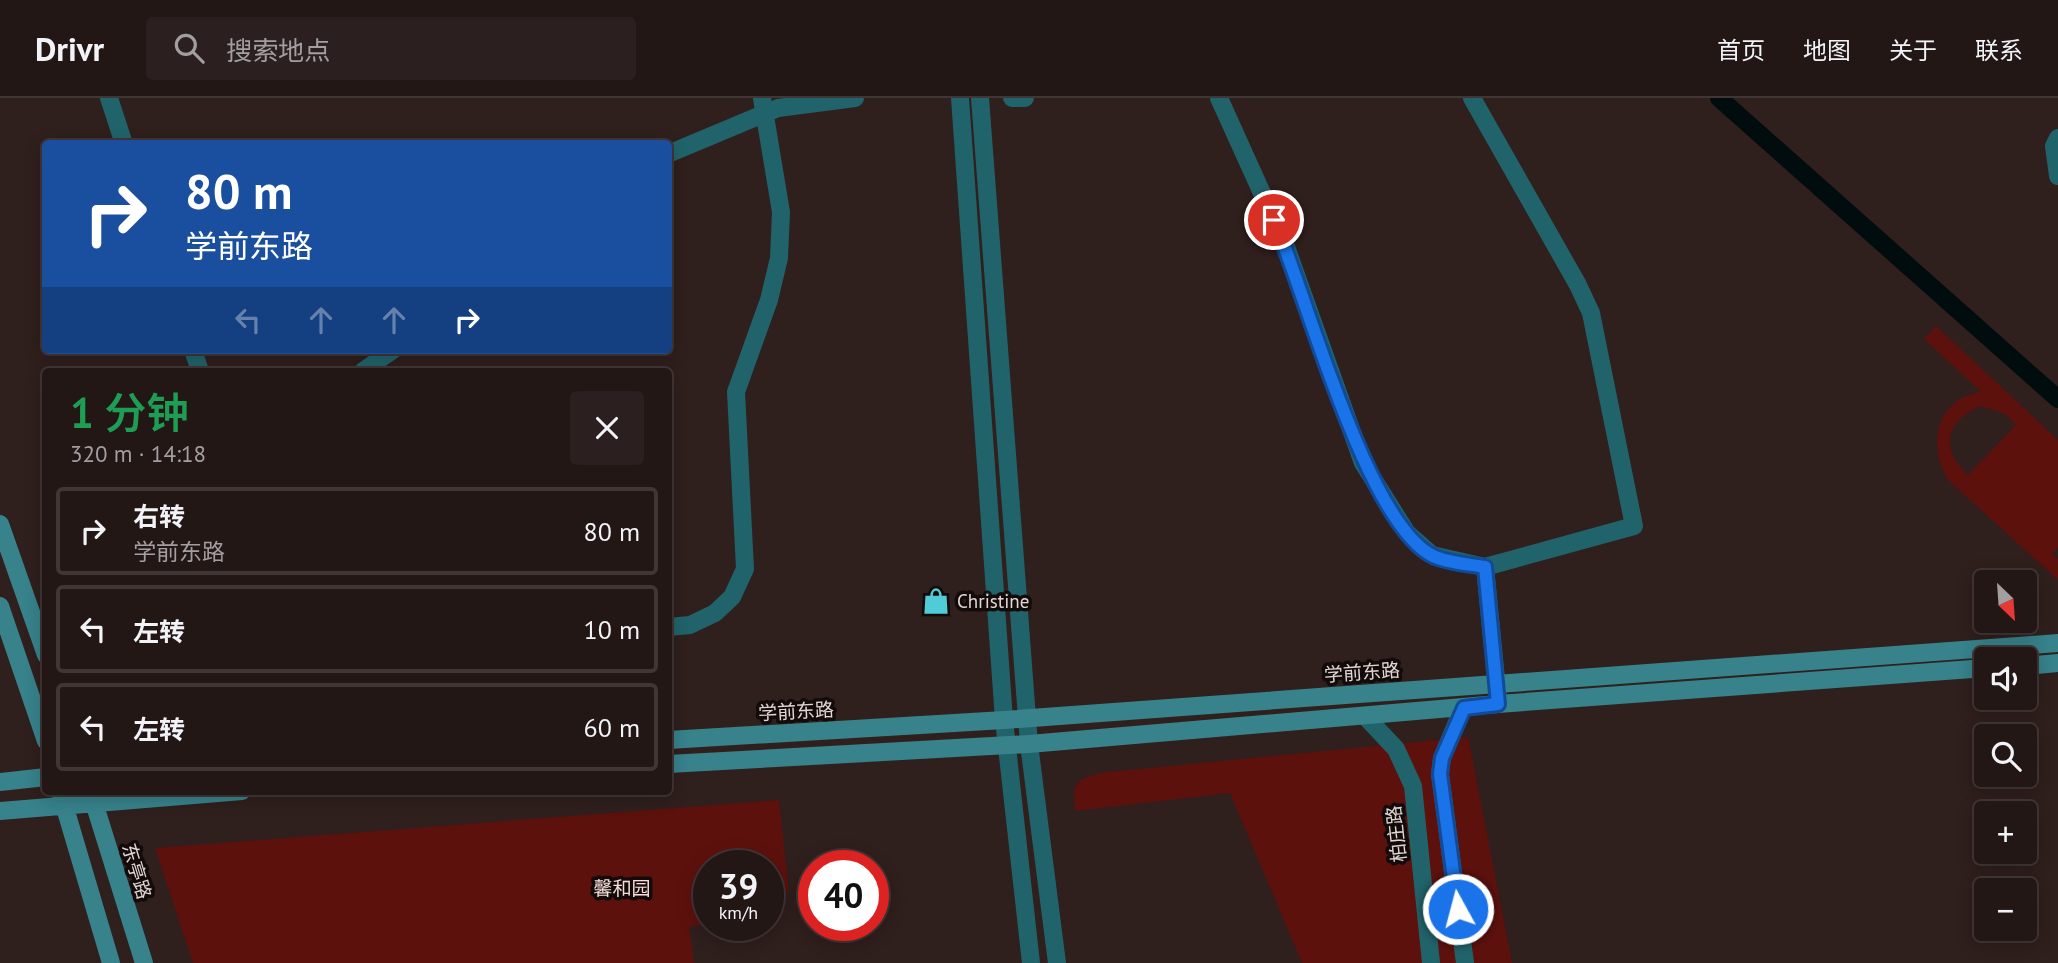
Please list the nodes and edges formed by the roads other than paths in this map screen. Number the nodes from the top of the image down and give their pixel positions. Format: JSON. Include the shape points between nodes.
{"nodes":[{"id":1,"x":109,"y":98,"type":"edge"},
{"id":2,"x":855,"y":98,"type":"edge"},
{"id":3,"x":960,"y":98,"type":"edge"},
{"id":4,"x":980,"y":98,"type":"edge"},
{"id":5,"x":1012,"y":98,"type":"edge"},
{"id":6,"x":1025,"y":98,"type":"edge"},
{"id":7,"x":1219,"y":98,"type":"edge"},
{"id":8,"x":1472,"y":98,"type":"edge"},
{"id":9,"x":763,"y":106,"type":"edge"},
{"id":10,"x":2058,"y":138,"type":"edge"},
{"id":11,"x":123,"y":140,"type":"edge"},
{"id":12,"x":672,"y":152,"type":"edge"},
{"id":13,"x":2058,"y":176,"type":"edge"},
{"id":14,"x":387,"y":354,"type":"edge"},
{"id":15,"x":367,"y":368,"type":"edge"},
{"id":16,"x":0,"y":524,"type":"edge"},
{"id":17,"x":1485,"y":567,"type":"junction"},
{"id":18,"x":0,"y":606,"type":"edge"},
{"id":19,"x":672,"y":627,"type":"edge"},
{"id":20,"x":2058,"y":643,"type":"edge"},
{"id":21,"x":42,"y":644,"type":"edge"},
{"id":22,"x":2058,"y":663,"type":"edge"},
{"id":23,"x":2037,"y":665,"type":"edge"},
{"id":24,"x":1974,"y":669,"type":"edge"},
{"id":25,"x":1497,"y":683,"type":"junction"},
{"id":26,"x":1498,"y":704,"type":"junction"},
{"id":27,"x":1464,"y":708,"type":"junction"},
{"id":28,"x":1365,"y":716,"type":"junction"},
{"id":29,"x":1027,"y":717,"type":"junction"},
{"id":30,"x":1004,"y":720,"type":"junction"},
{"id":31,"x":42,"y":729,"type":"edge"},
{"id":32,"x":672,"y":740,"type":"edge"},
{"id":33,"x":1029,"y":744,"type":"junction"},
{"id":34,"x":1006,"y":745,"type":"junction"},
{"id":35,"x":672,"y":764,"type":"edge"},
{"id":36,"x":42,"y":777,"type":"edge"},
{"id":37,"x":0,"y":782,"type":"edge"},
{"id":38,"x":122,"y":795,"type":"edge"},
{"id":39,"x":92,"y":796,"type":"edge"},
{"id":40,"x":62,"y":798,"type":"edge"},
{"id":41,"x":0,"y":811,"type":"edge"},
{"id":42,"x":111,"y":963,"type":"edge"},
{"id":43,"x":144,"y":963,"type":"edge"},
{"id":44,"x":1031,"y":963,"type":"edge"},
{"id":45,"x":1056,"y":963,"type":"edge"},
{"id":46,"x":1431,"y":963,"type":"edge"},
{"id":47,"x":1465,"y":963,"type":"edge"}],
"edges":[{"from":1,"to":11,"type":"street"},
{"from":2,"to":9,"type":"street"},
{"from":3,"to":30,"type":"street"},
{"from":4,"to":29,"type":"street"},
{"from":5,"to":6,"type":"street"},
{"from":7,"to":17,"type":"street","via":[[1284,244],[1363,463],[1407,533],[1432,555]]},
{"from":8,"to":17,"type":"street","via":[[1591,313],[1634,526]]},
{"from":9,"to":12,"type":"street"},
{"from":9,"to":19,"type":"street","via":[[781,212],[779,258],[736,392],[745,569],[732,597],[715,613],[690,625]]},
{"from":10,"to":13,"type":"street","via":[[2054,146]]},
{"from":14,"to":15,"type":"street"},
{"from":16,"to":21,"type":"main road"},
{"from":17,"to":25,"type":"street"},
{"from":18,"to":31,"type":"main road"},
{"from":20,"to":25,"type":"main road","name":"学前东路"},
{"from":22,"to":23,"type":"main road"},
{"from":24,"to":26,"type":"main road"},
{"from":25,"to":26,"type":"street"},
{"from":25,"to":29,"type":"main road","name":"学前东路"},
{"from":26,"to":27,"type":"main road"},
{"from":27,"to":28,"type":"main road"},
{"from":27,"to":47,"type":"street","via":[[1442,758],[1440,774]]},
{"from":28,"to":33,"type":"main road"},
{"from":28,"to":46,"type":"street","name":"柏庄路","via":[[1396,749],[1413,786]]},
{"from":29,"to":30,"type":"main road","name":"学前东路"},
{"from":29,"to":33,"type":"street"},
{"from":30,"to":32,"type":"main road","name":"学前东路"},
{"from":30,"to":34,"type":"street"},
{"from":33,"to":34,"type":"main road"},
{"from":33,"to":45,"type":"street"},
{"from":34,"to":35,"type":"main road"},
{"from":34,"to":44,"type":"street"},
{"from":36,"to":37,"type":"main road"},
{"from":38,"to":39,"type":"main road"},
{"from":39,"to":40,"type":"main road"},
{"from":39,"to":43,"type":"main road","name":"东亭路"},
{"from":40,"to":41,"type":"main road"},
{"from":40,"to":42,"type":"main road"}]}
